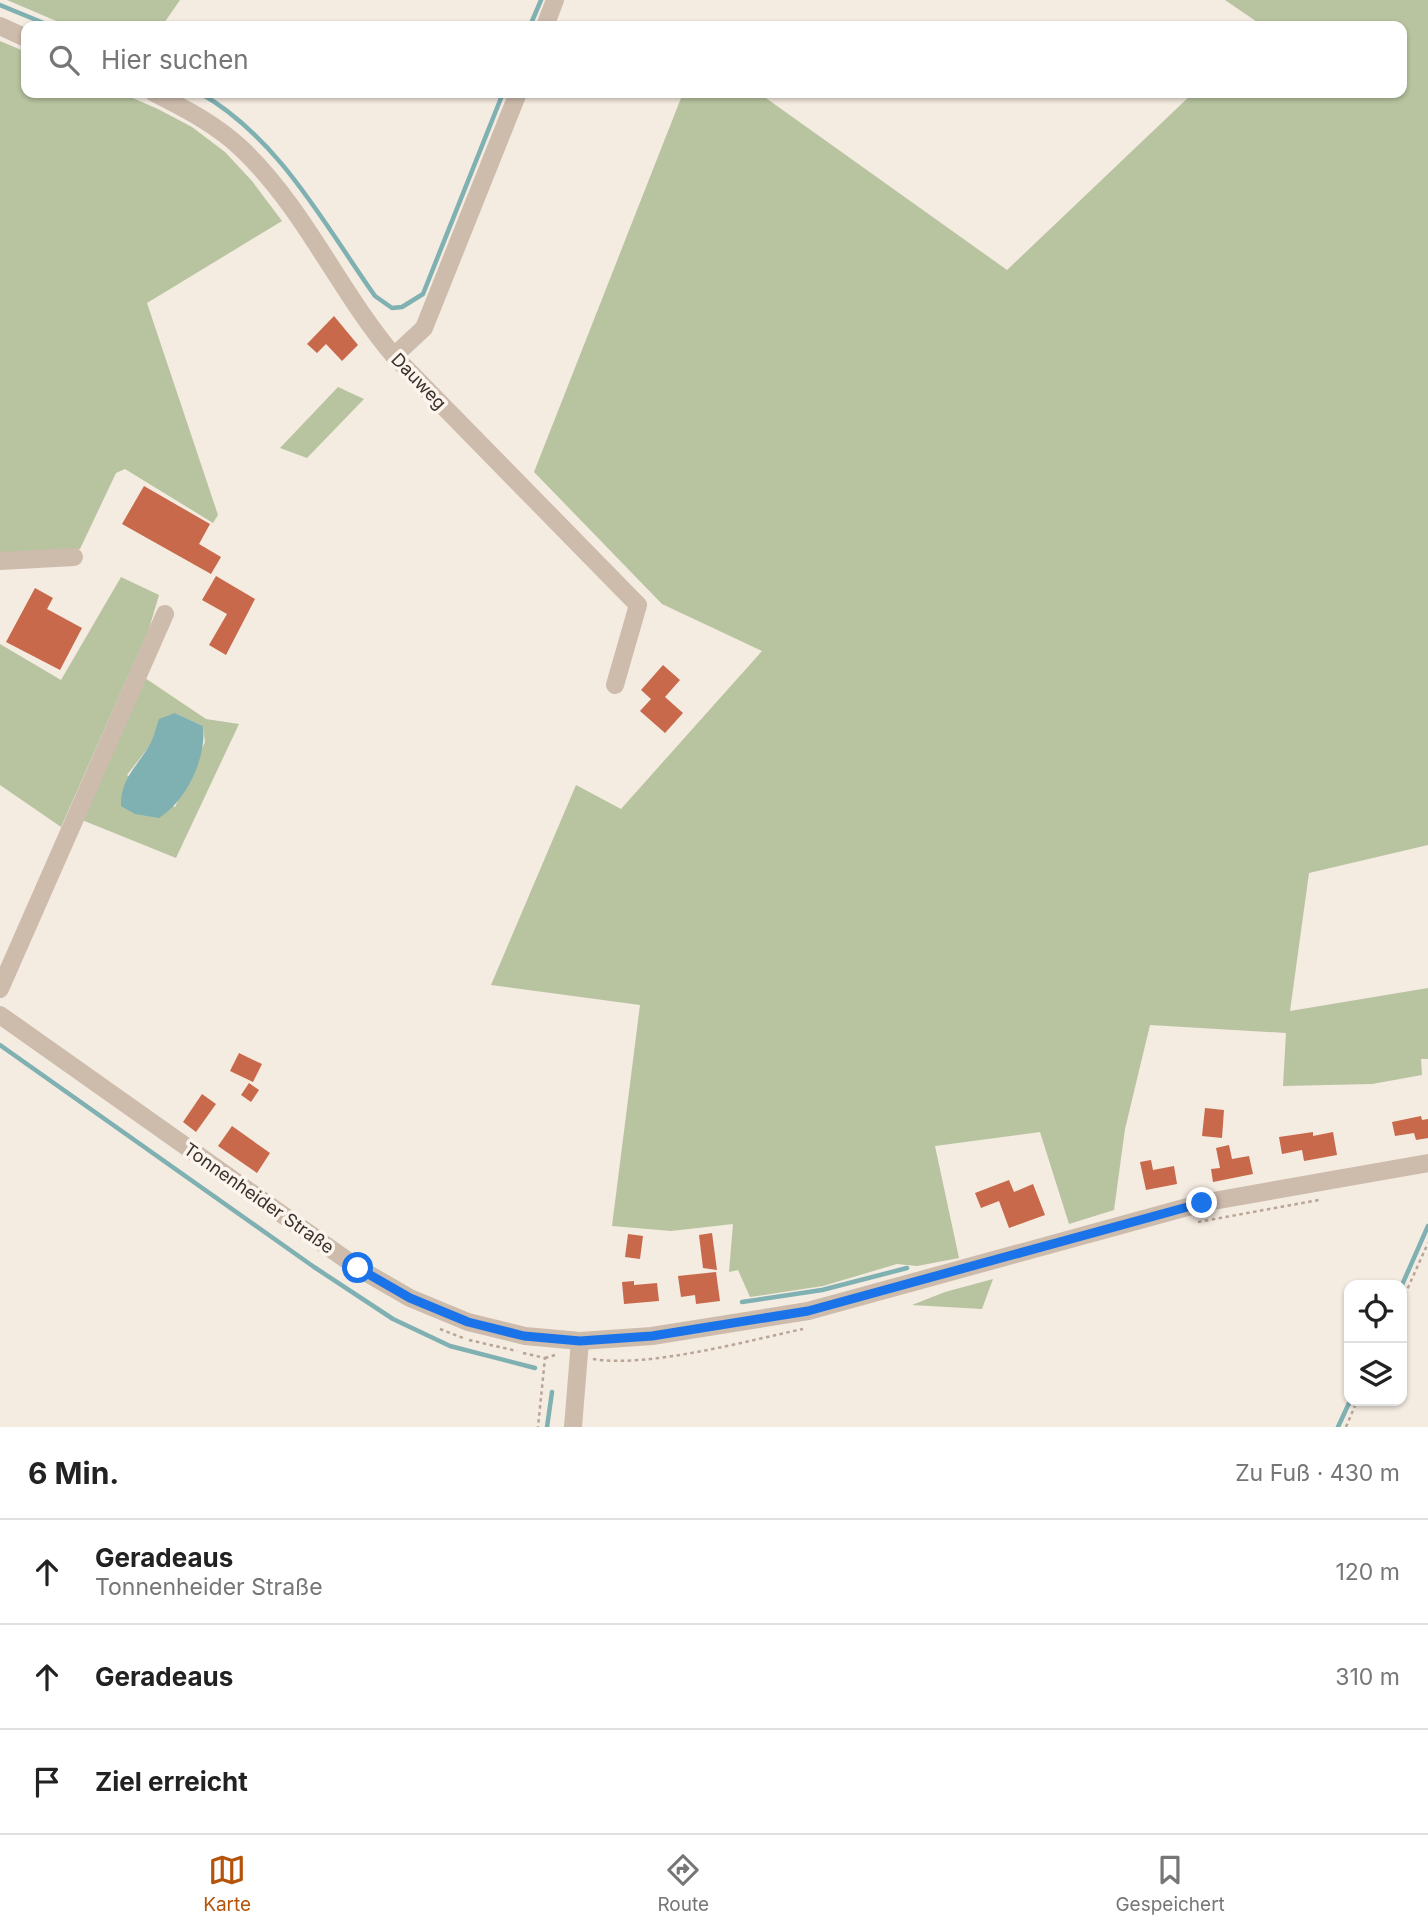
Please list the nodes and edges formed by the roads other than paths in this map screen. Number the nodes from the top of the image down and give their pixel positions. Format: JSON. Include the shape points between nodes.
{"nodes":[{"id":1,"x":555,"y":0,"type":"edge"},
{"id":2,"x":547,"y":21,"type":"edge"},
{"id":3,"x":0,"y":26,"type":"edge"},
{"id":4,"x":21,"y":36,"type":"edge"},
{"id":5,"x":164,"y":98,"type":"edge"},
{"id":6,"x":516,"y":98,"type":"edge"},
{"id":7,"x":394,"y":356,"type":"junction"},
{"id":8,"x":74,"y":557,"type":"dead end"},
{"id":9,"x":0,"y":561,"type":"edge"},
{"id":10,"x":165,"y":614,"type":"dead end"},
{"id":11,"x":615,"y":685,"type":"dead end"},
{"id":12,"x":0,"y":989,"type":"edge"},
{"id":13,"x":0,"y":1015,"type":"edge"},
{"id":14,"x":1428,"y":1163,"type":"edge"},
{"id":15,"x":580,"y":1341,"type":"junction"},
{"id":16,"x":573,"y":1427,"type":"edge"}],
"edges":[{"from":1,"to":2,"type":"street"},
{"from":3,"to":4,"type":"street"},
{"from":5,"to":7,"type":"street","name":"Dauweg","via":[[203,118],[243,150],[289,204]]},
{"from":6,"to":7,"type":"street","via":[[424,328]]},
{"from":7,"to":11,"type":"street","name":"Dauweg","via":[[639,605]]},
{"from":8,"to":9,"type":"street"},
{"from":10,"to":12,"type":"street"},
{"from":13,"to":15,"type":"street","name":"Tonnenheider Straße","via":[[159,1136],[410,1298],[468,1322],[524,1336]]},
{"from":14,"to":15,"type":"street","name":"Tonnenheider Straße","via":[[1202,1203],[808,1311],[652,1336]]},
{"from":15,"to":16,"type":"street"}]}
